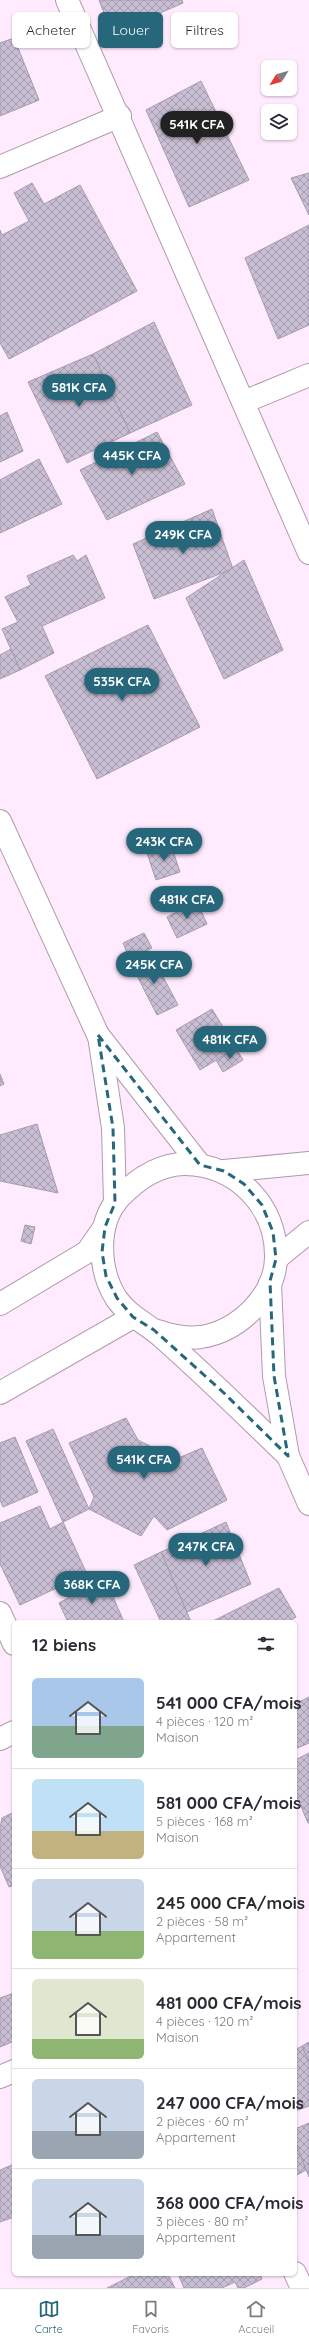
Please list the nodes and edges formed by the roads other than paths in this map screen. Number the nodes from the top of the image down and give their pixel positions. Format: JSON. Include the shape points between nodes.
{"nodes":[{"id":1,"x":67,"y":0,"type":"edge"},
{"id":2,"x":120,"y":116,"type":"junction"},
{"id":3,"x":0,"y":167,"type":"edge"},
{"id":4,"x":309,"y":375,"type":"edge"},
{"id":5,"x":244,"y":402,"type":"junction"},
{"id":6,"x":309,"y":553,"type":"edge"},
{"id":7,"x":0,"y":821,"type":"edge"},
{"id":8,"x":98,"y":1035,"type":"junction"},
{"id":9,"x":309,"y":1163,"type":"edge"},
{"id":10,"x":200,"y":1164,"type":"junction"},
{"id":11,"x":224,"y":1171,"type":"junction"},
{"id":12,"x":115,"y":1203,"type":"junction"},
{"id":13,"x":105,"y":1227,"type":"junction"},
{"id":14,"x":309,"y":1232,"type":"edge"},
{"id":15,"x":276,"y":1259,"type":"junction"},
{"id":16,"x":270,"y":1282,"type":"junction"},
{"id":17,"x":0,"y":1304,"type":"edge"},
{"id":18,"x":133,"y":1317,"type":"junction"},
{"id":19,"x":154,"y":1330,"type":"junction"},
{"id":20,"x":0,"y":1392,"type":"edge"},
{"id":21,"x":288,"y":1456,"type":"junction"},
{"id":22,"x":309,"y":1504,"type":"edge"},
{"id":23,"x":0,"y":1613,"type":"edge"},
{"id":24,"x":12,"y":1640,"type":"edge"},
{"id":25,"x":12,"y":1733,"type":"edge"},
{"id":26,"x":0,"y":1739,"type":"edge"},
{"id":27,"x":12,"y":2072,"type":"edge"},
{"id":28,"x":0,"y":2077,"type":"edge"}],
"edges":[{"from":1,"to":2,"type":"street"},
{"from":2,"to":3,"type":"street"},
{"from":2,"to":5,"type":"street"},
{"from":4,"to":5,"type":"street"},
{"from":5,"to":6,"type":"street"},
{"from":7,"to":8,"type":"street"},
{"from":8,"to":10,"type":"street"},
{"from":8,"to":12,"type":"street","via":[[113,1128]]},
{"from":9,"to":11,"type":"street"},
{"from":10,"to":11,"type":"street"},
{"from":10,"to":12,"type":"street","via":[[177,1164],[154,1170],[132,1184]]},
{"from":11,"to":15,"type":"street","via":[[244,1184],[262,1205],[273,1232]]},
{"from":12,"to":13,"type":"street"},
{"from":13,"to":17,"type":"street","via":[[87,1252]]},
{"from":13,"to":18,"type":"street","via":[[102,1252],[106,1276],[117,1298]]},
{"from":14,"to":15,"type":"street"},
{"from":15,"to":16,"type":"street"},
{"from":16,"to":19,"type":"street","via":[[259,1302],[243,1319],[224,1330],[200,1337],[176,1337]]},
{"from":16,"to":21,"type":"street","via":[[274,1376]]},
{"from":18,"to":19,"type":"street"},
{"from":18,"to":20,"type":"street"},
{"from":19,"to":21,"type":"street","via":[[224,1393]]},
{"from":21,"to":22,"type":"street"},
{"from":23,"to":24,"type":"street"},
{"from":25,"to":26,"type":"street"},
{"from":27,"to":28,"type":"street"}]}
